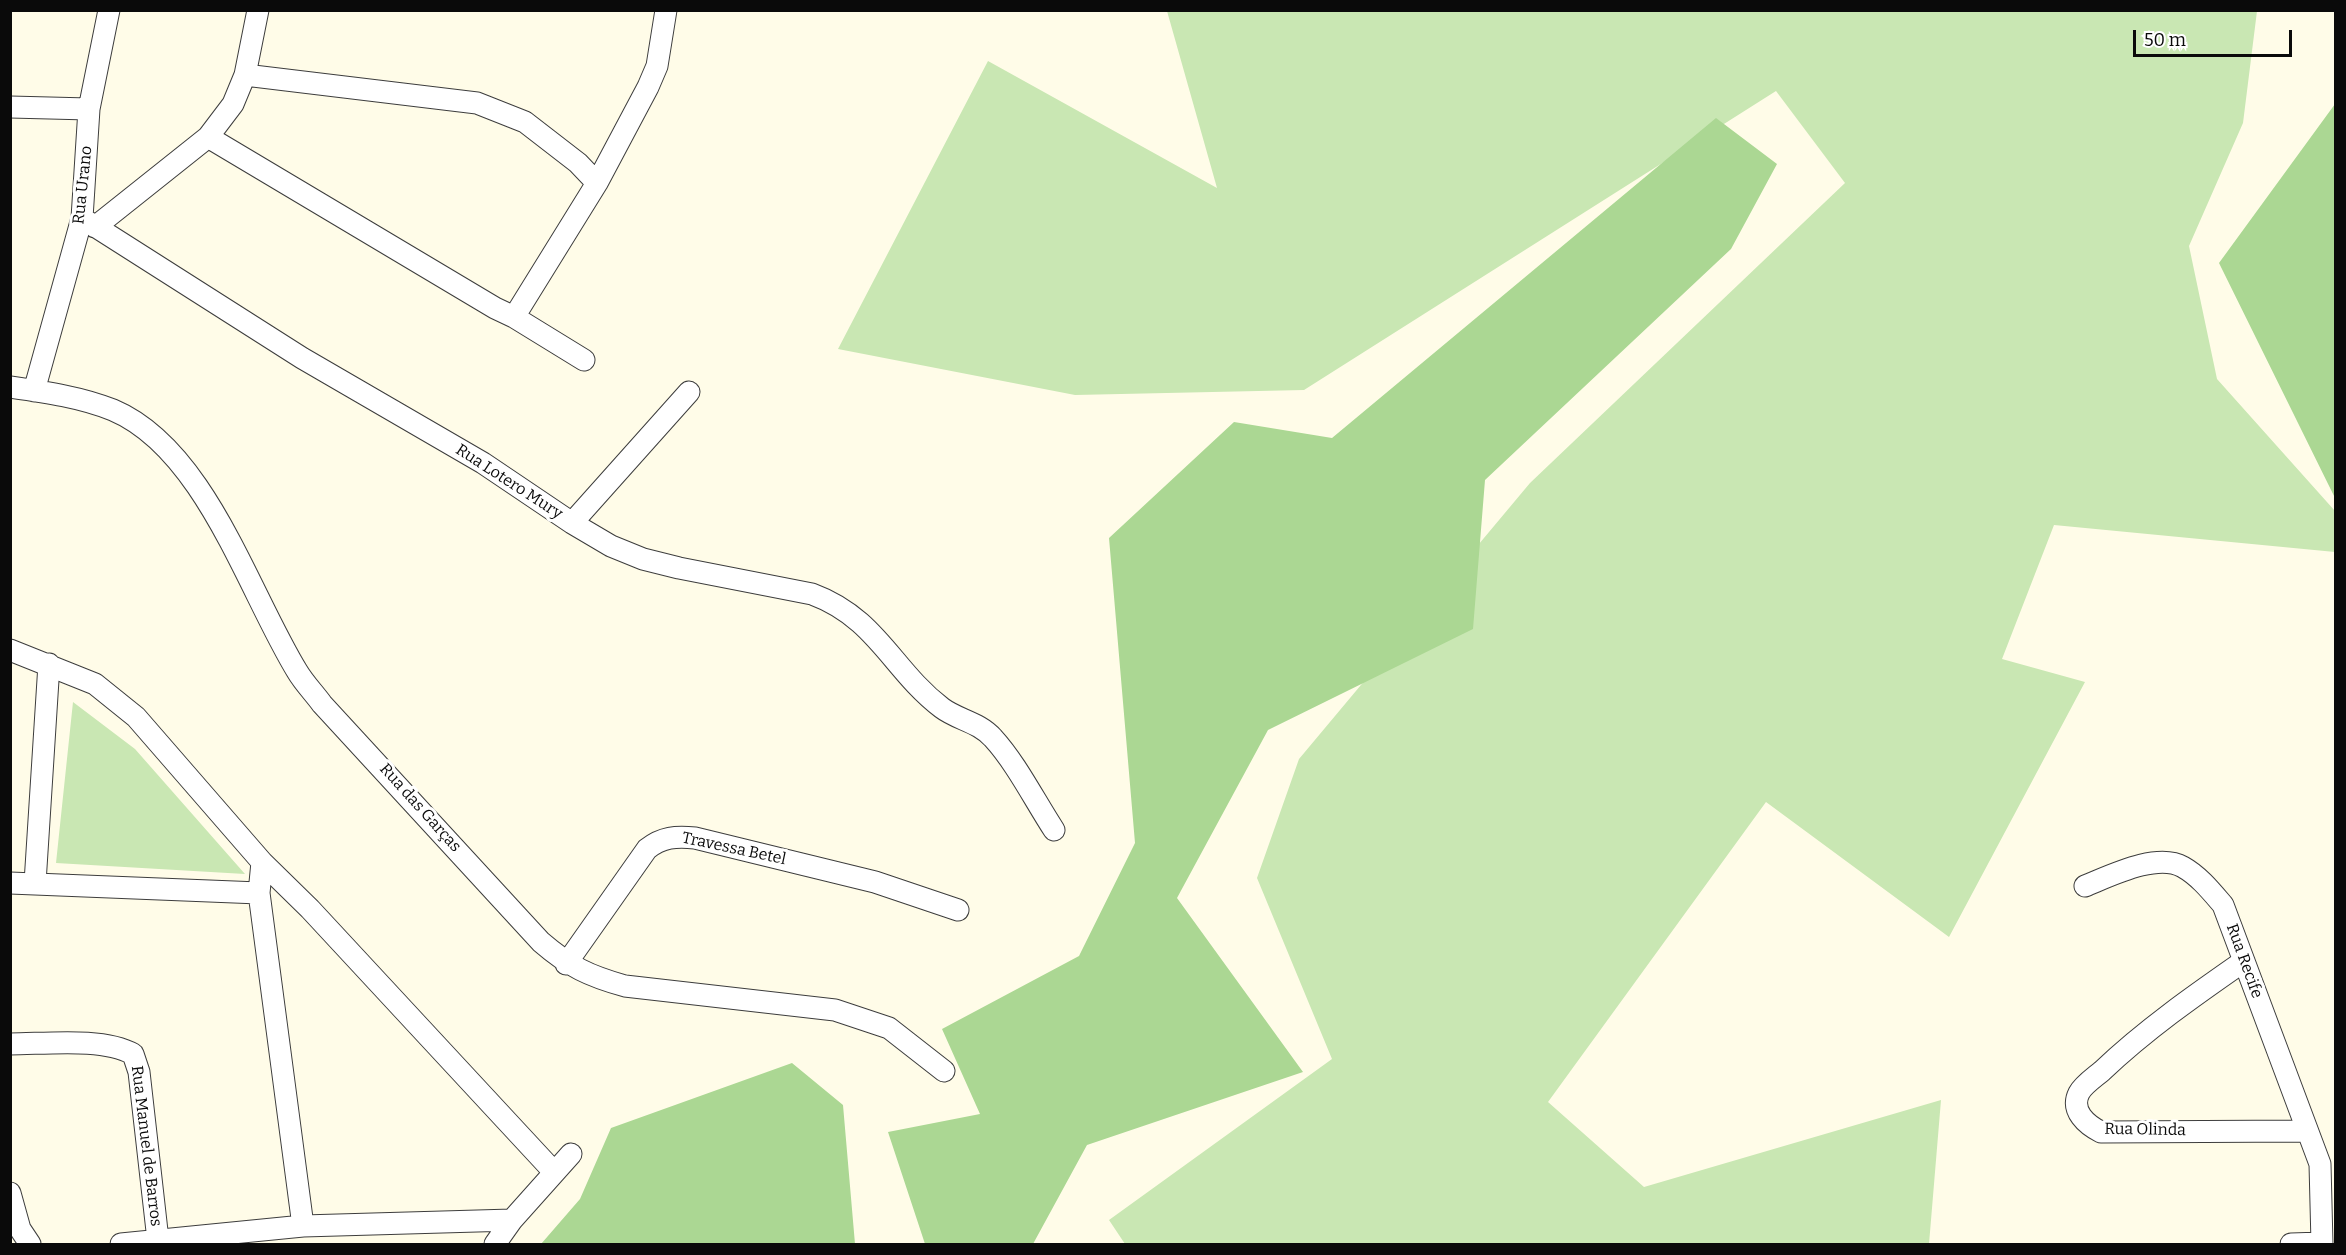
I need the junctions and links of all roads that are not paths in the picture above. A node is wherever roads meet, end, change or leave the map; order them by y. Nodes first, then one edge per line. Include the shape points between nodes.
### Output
1 (109, 10) edge
2 (258, 10) edge
3 (666, 10) edge
4 (245, 75) junction
5 (10, 107) edge
6 (89, 109) junction
7 (208, 137) junction
8 (597, 183) junction
9 (88, 222) junction
10 (514, 317) junction
11 (584, 360) dead end
12 (10, 387) edge
13 (34, 391) junction
14 (689, 392) dead end
15 (572, 524) junction
16 (10, 650) edge
17 (49, 664) junction
18 (1054, 830) dead end
19 (262, 862) junction
20 (35, 883) junction
21 (10, 884) edge
22 (2085, 886) dead end
23 (259, 893) junction
24 (958, 910) dead end
25 (2244, 961) junction
26 (566, 964) junction
27 (10, 1044) edge
28 (944, 1071) dead end
29 (2307, 1131) junction
30 (571, 1154) dead end
31 (2328, 1164) edge
32 (554, 1173) junction
33 (10, 1192) edge
34 (512, 1220) junction
35 (303, 1226) junction
36 (158, 1240) junction
37 (2322, 1244) edge
38 (30, 1245) edge
39 (121, 1245) edge
40 (495, 1245) edge
41 (2291, 1245) edge

1 - 6 street, Rua Urano
2 - 4 street
3 - 8 street via 657,66
4 - 7 street via 233,104
4 - 8 street via 485,105 525,122
5 - 6 street
6 - 9 street, Rua Urano
7 - 9 street
7 - 10 street
8 - 10 street
9 - 13 street, Rua Urano
9 - 15 street, Rua Lotero Mury via 302,358 483,463
10 - 11 street
12 - 13 street, Rua das Garças
13 - 26 street, Rua das Garças via 114,410 169,449 211,510 297,673 541,942
14 - 15 street
15 - 18 street, Rua Lotero Mury via 643,559 812,594 837,603 868,628 942,707 975,724 995,740
16 - 17 street
17 - 19 street via 95,684 136,717
17 - 20 street
19 - 23 street
19 - 32 street
20 - 21 street
20 - 23 street
22 - 25 street, Rua Recife via 2138,866 2158,862 2181,865 2223,905
23 - 35 street
24 - 26 street, Travessa Betel via 827,869 676,836 658,840 646,849
25 - 29 street, Rua Recife
25 - 29 street, Rua Olinda via 2079,1091 2078,1112 2087,1125 2101,1132
26 - 28 street, Rua das Garças via 625,986 835,1010 889,1028
27 - 36 street, Rua Manuel de Barros via 98,1045 122,1048 133,1054 137,1060
29 - 31 street, Rua Recife
30 - 32 street
31 - 37 street
32 - 34 street
33 - 38 street via 20,1229
34 - 35 street
34 - 40 street
35 - 36 street
36 - 39 street
37 - 41 street

